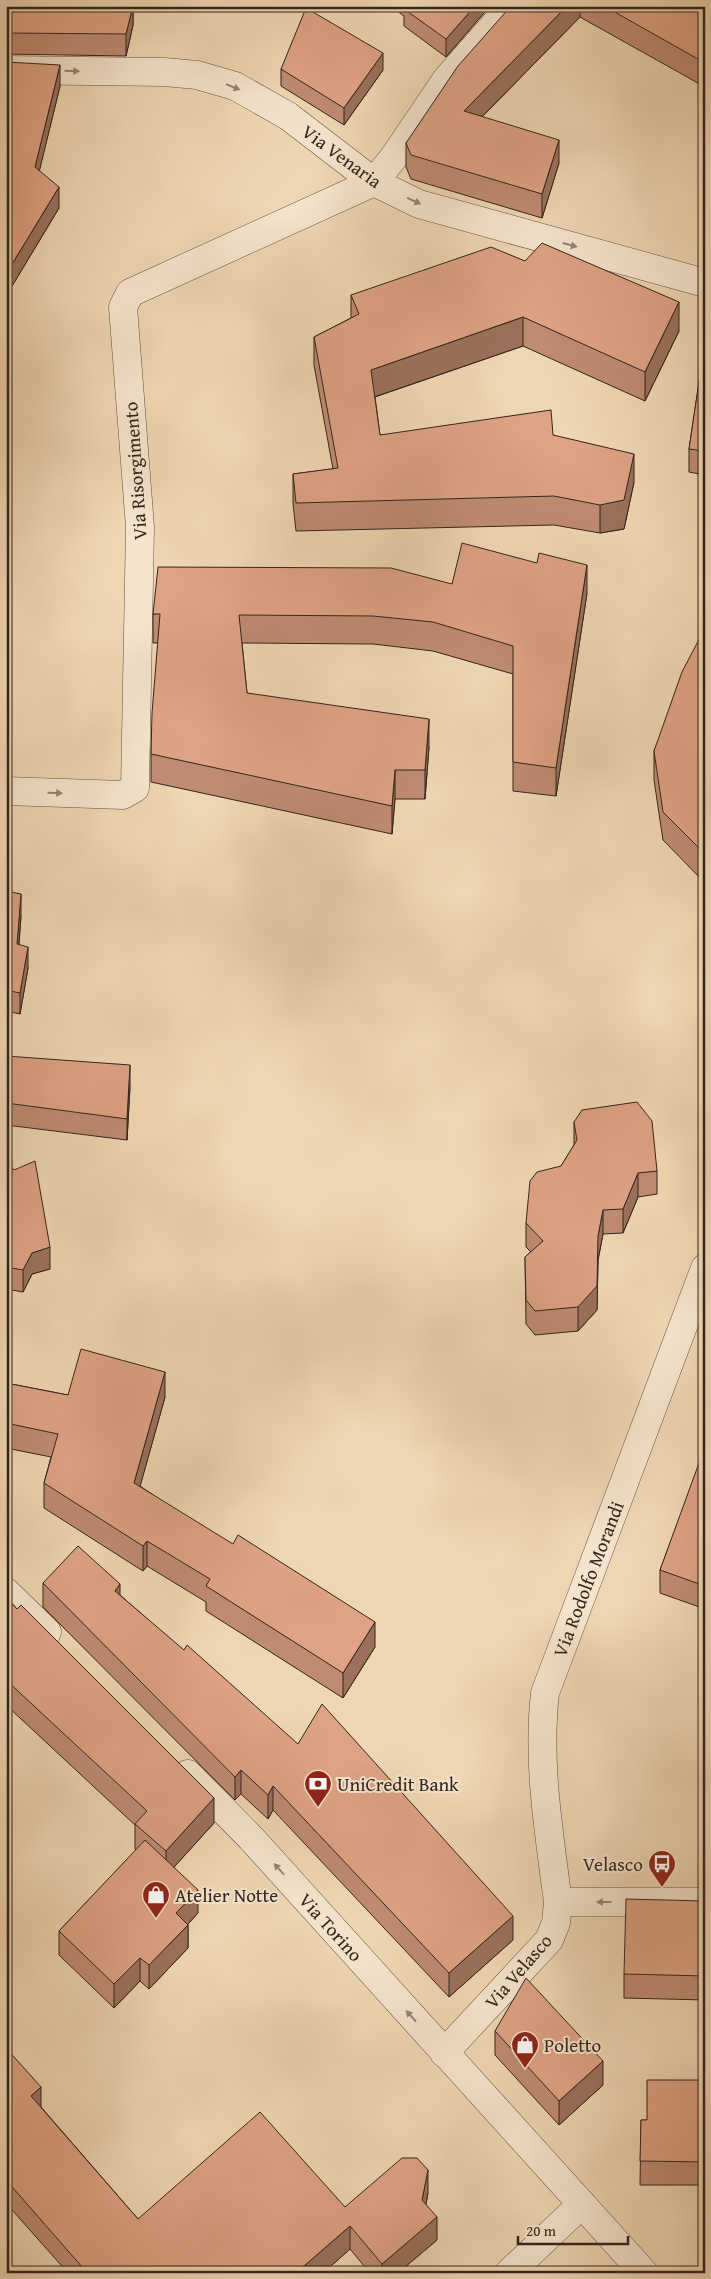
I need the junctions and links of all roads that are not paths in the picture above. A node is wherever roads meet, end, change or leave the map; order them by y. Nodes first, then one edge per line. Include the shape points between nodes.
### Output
1 (511, 6) edge
2 (6, 70) edge
3 (374, 182) junction
4 (705, 283) edge
5 (6, 791) edge
6 (705, 1268) edge
7 (6, 1592) edge
8 (62, 1648) edge
9 (167, 1753) edge
10 (558, 1902) junction
11 (705, 1902) edge
12 (444, 2053) junction
13 (582, 2204) junction
14 (509, 2273) edge
15 (644, 2273) edge

1 - 3 street via 446,80
2 -> 3 street, Via Venaria via 164,72 197,75 235,86 288,116
3 -> 4 street, Via Venaria via 419,204
5 -> 3 street, Via Risorgimento via 123,796 135,788 140,527 123,307 130,293
6 - 10 street, Via Rodolfo Morandi via 544,1693 542,1769
7 - 8 street
12 -> 9 street, Via Torino via 251,1838
11 -> 10 street
10 - 12 street, Via Velasco via 556,1923 549,1940
12 - 13 street, Via Torino
13 - 14 street
13 - 15 street, Via Torino

